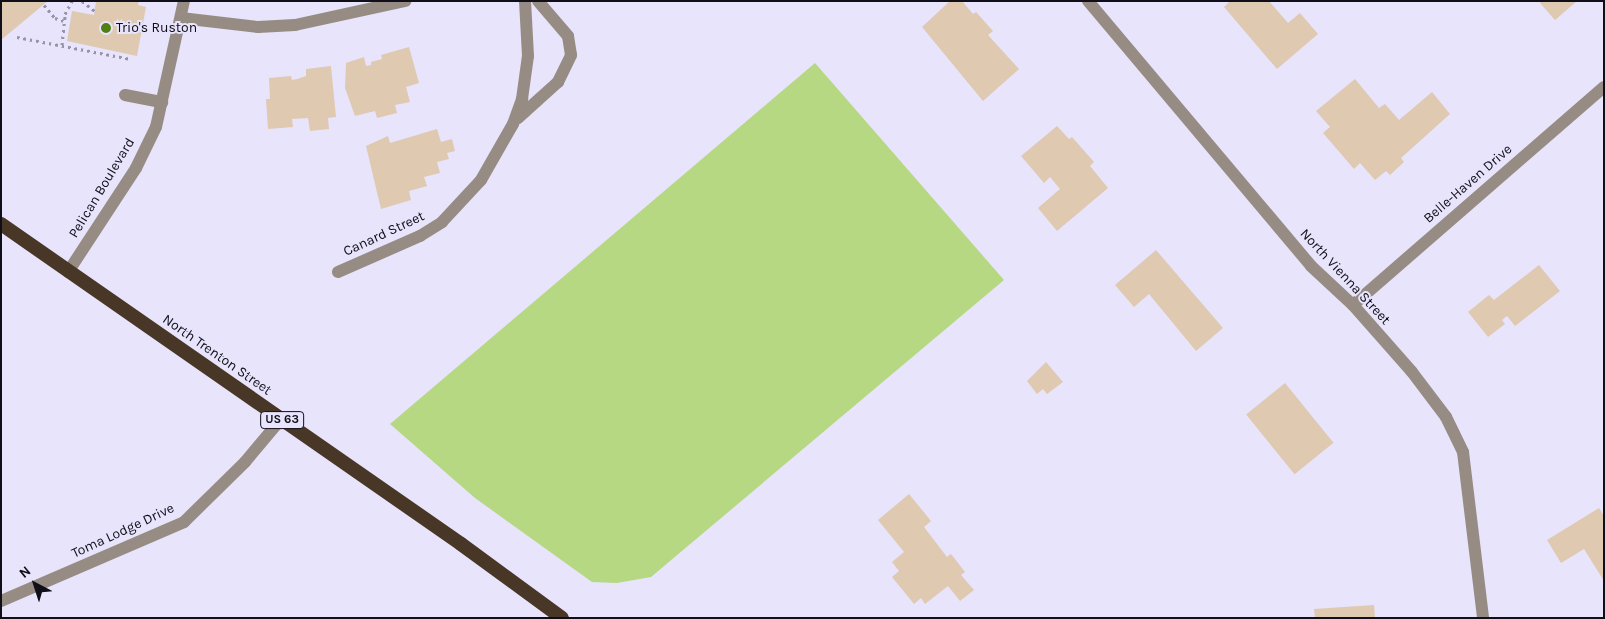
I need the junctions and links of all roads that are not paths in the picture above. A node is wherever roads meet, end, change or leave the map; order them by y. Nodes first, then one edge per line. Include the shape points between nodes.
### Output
1 (184, 1) edge
2 (405, 1) edge
3 (525, 1) edge
4 (538, 1) edge
5 (1088, 1) edge
6 (181, 18) junction
7 (1604, 87) edge
8 (125, 95) dead end
9 (162, 102) junction
10 (513, 124) junction
11 (1, 224) edge
12 (68, 272) junction
13 (338, 272) dead end
14 (1353, 305) junction
15 (281, 419) junction
16 (1, 601) edge
17 (562, 618) edge
18 (1483, 618) edge

1 - 6 street, Pelican Boulevard
2 - 6 street via 295,25 258,27
3 - 10 street, Canard Street via 528,35 526,78
4 - 10 street, Canard Street via 568,36 569,64 558,82
5 - 14 street, North Vienna Street via 1311,266
6 - 9 street, Pelican Boulevard
7 - 14 street, Belle-Haven Drive
8 - 9 street
9 - 12 street, Pelican Boulevard via 156,127 136,168
10 - 13 street, Canard Street via 481,180 442,222 420,236
11 - 12 highway, North Trenton Street / US 63
12 - 15 highway, North Trenton Street / US 63
14 - 18 street, North Vienna Street via 1429,394 1446,417 1463,452
15 - 16 street, Toma Lodge Drive via 245,462 184,522
15 - 17 highway, North Trenton Street / US 63

